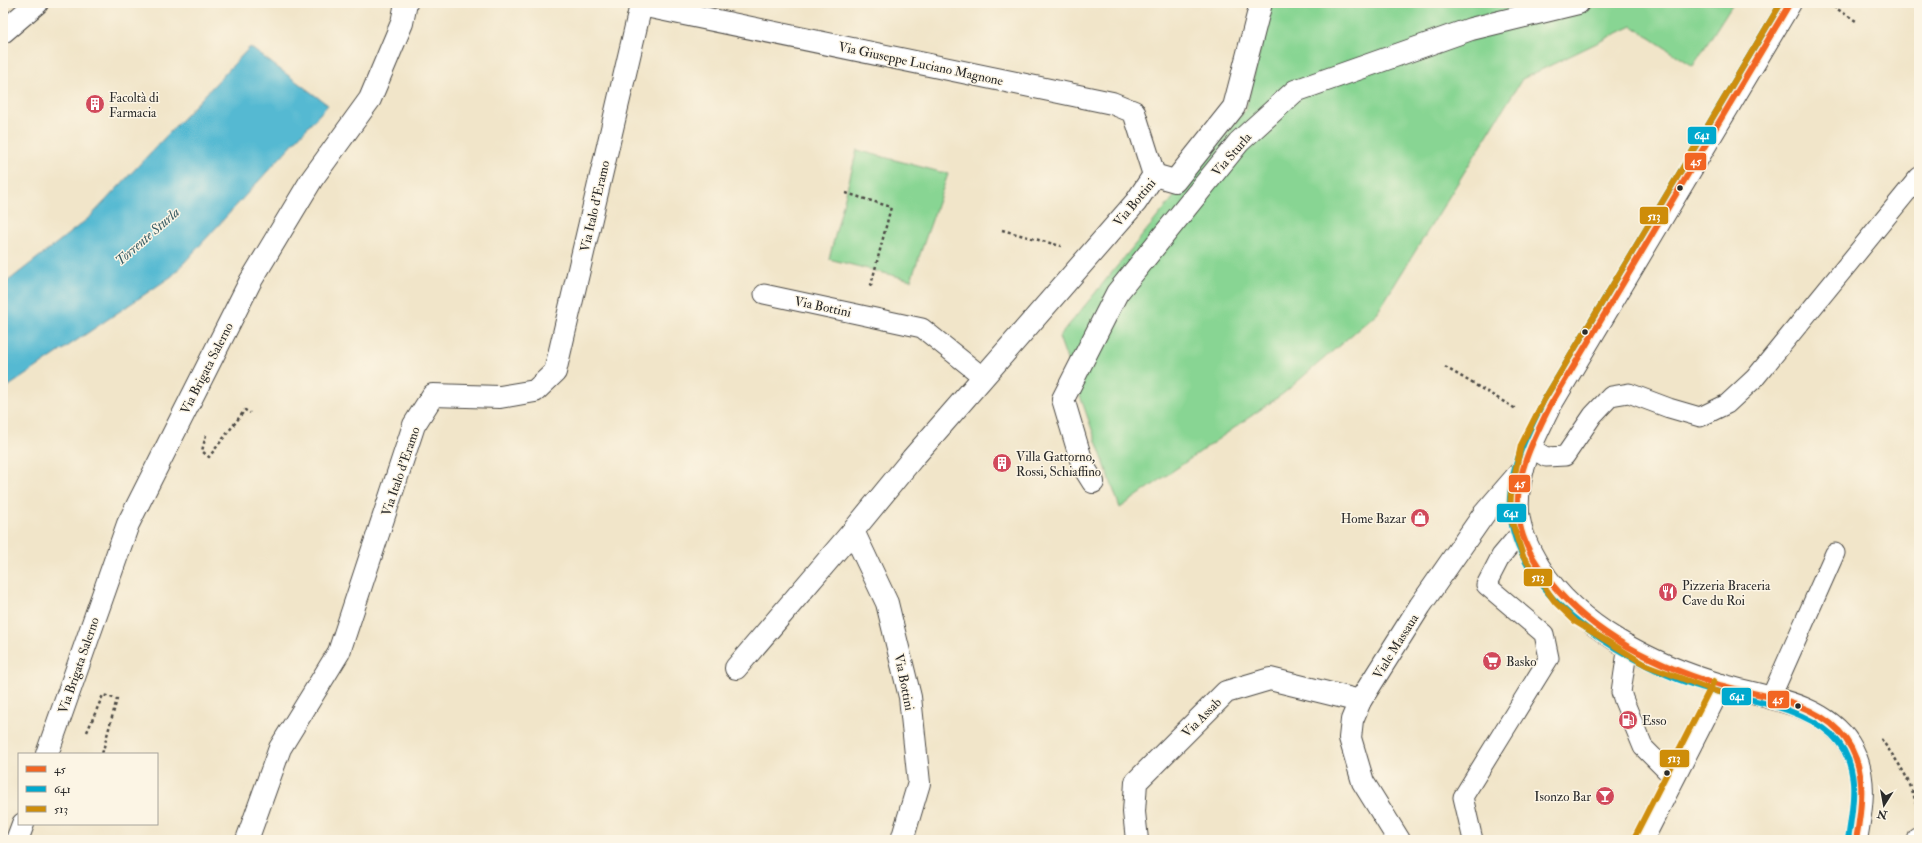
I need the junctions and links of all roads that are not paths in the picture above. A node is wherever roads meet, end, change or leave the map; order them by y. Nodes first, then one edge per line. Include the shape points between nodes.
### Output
1 (36, 3) edge
2 (406, 3) edge
3 (1261, 3) edge
4 (1578, 3) edge
5 (1790, 3) edge
6 (641, 4) edge
7 (3, 32) edge
8 (1154, 175) junction
9 (1919, 177) edge
10 (764, 294) dead end
11 (983, 377) junction
12 (1529, 447) junction
13 (1523, 469) junction
14 (1093, 482) dead end
15 (853, 531) junction
16 (1522, 531) junction
17 (1835, 553) dead end
18 (1628, 645) junction
19 (736, 668) dead end
20 (1721, 685) junction
21 (1771, 697) junction
22 (1360, 701) junction
23 (47, 753) edge
24 (1674, 778) junction
25 (22, 825) edge
26 (17, 840) edge
27 (247, 840) edge
28 (902, 840) edge
29 (1137, 840) edge
30 (1400, 840) edge
31 (1473, 840) edge
32 (1642, 840) edge
33 (1856, 840) edge

1 - 7 street
2 - 23 street, Via Brigata Salerno via 402,23 370,98 312,179 250,282 128,524
3 - 8 street, Via Bottini via 1234,107 1175,181
4 - 14 street, Via Sturla via 1471,29 1295,91 1239,142 1117,293 1063,399 1083,466
5 - 12 street via 1551,404
6 - 8 street, Via Giuseppe Luciano Magnone via 1112,103 1134,112
6 - 27 street, Via Italo d'Eramo via 555,372 535,391 500,396 433,396 414,425 339,652 280,748
8 - 11 street, Via Bottini via 1136,202
9 - 12 lane via 1755,378 1727,404 1700,417 1629,394 1611,396 1593,415 1565,456 1546,457
10 - 11 lane, Via Bottini via 922,328
11 - 15 street, Via Bottini via 912,458
12 - 13 street
13 - 16 street via 1518,514
13 - 22 street, Viale Massaua via 1484,514 1420,606
15 - 19 street, Via Bottini
15 - 28 street, Via Bottini via 887,603 910,696 919,782
16 - 18 street via 1530,552 1561,597 1581,616
16 - 31 lane via 1501,556 1486,585 1544,634 1549,658 1463,797
17 - 21 lane
18 - 20 street via 1673,668
18 - 24 lane via 1621,692 1624,702 1643,747
20 - 21 street
20 - 24 street
21 - 33 street via 1824,719 1848,743 1862,778
22 - 29 street, Via Assab via 1270,679 1226,692 1136,782 1134,812
22 - 30 street, Viale Massaua via 1352,720 1350,738 1363,782
24 - 32 street
25 - 26 street

